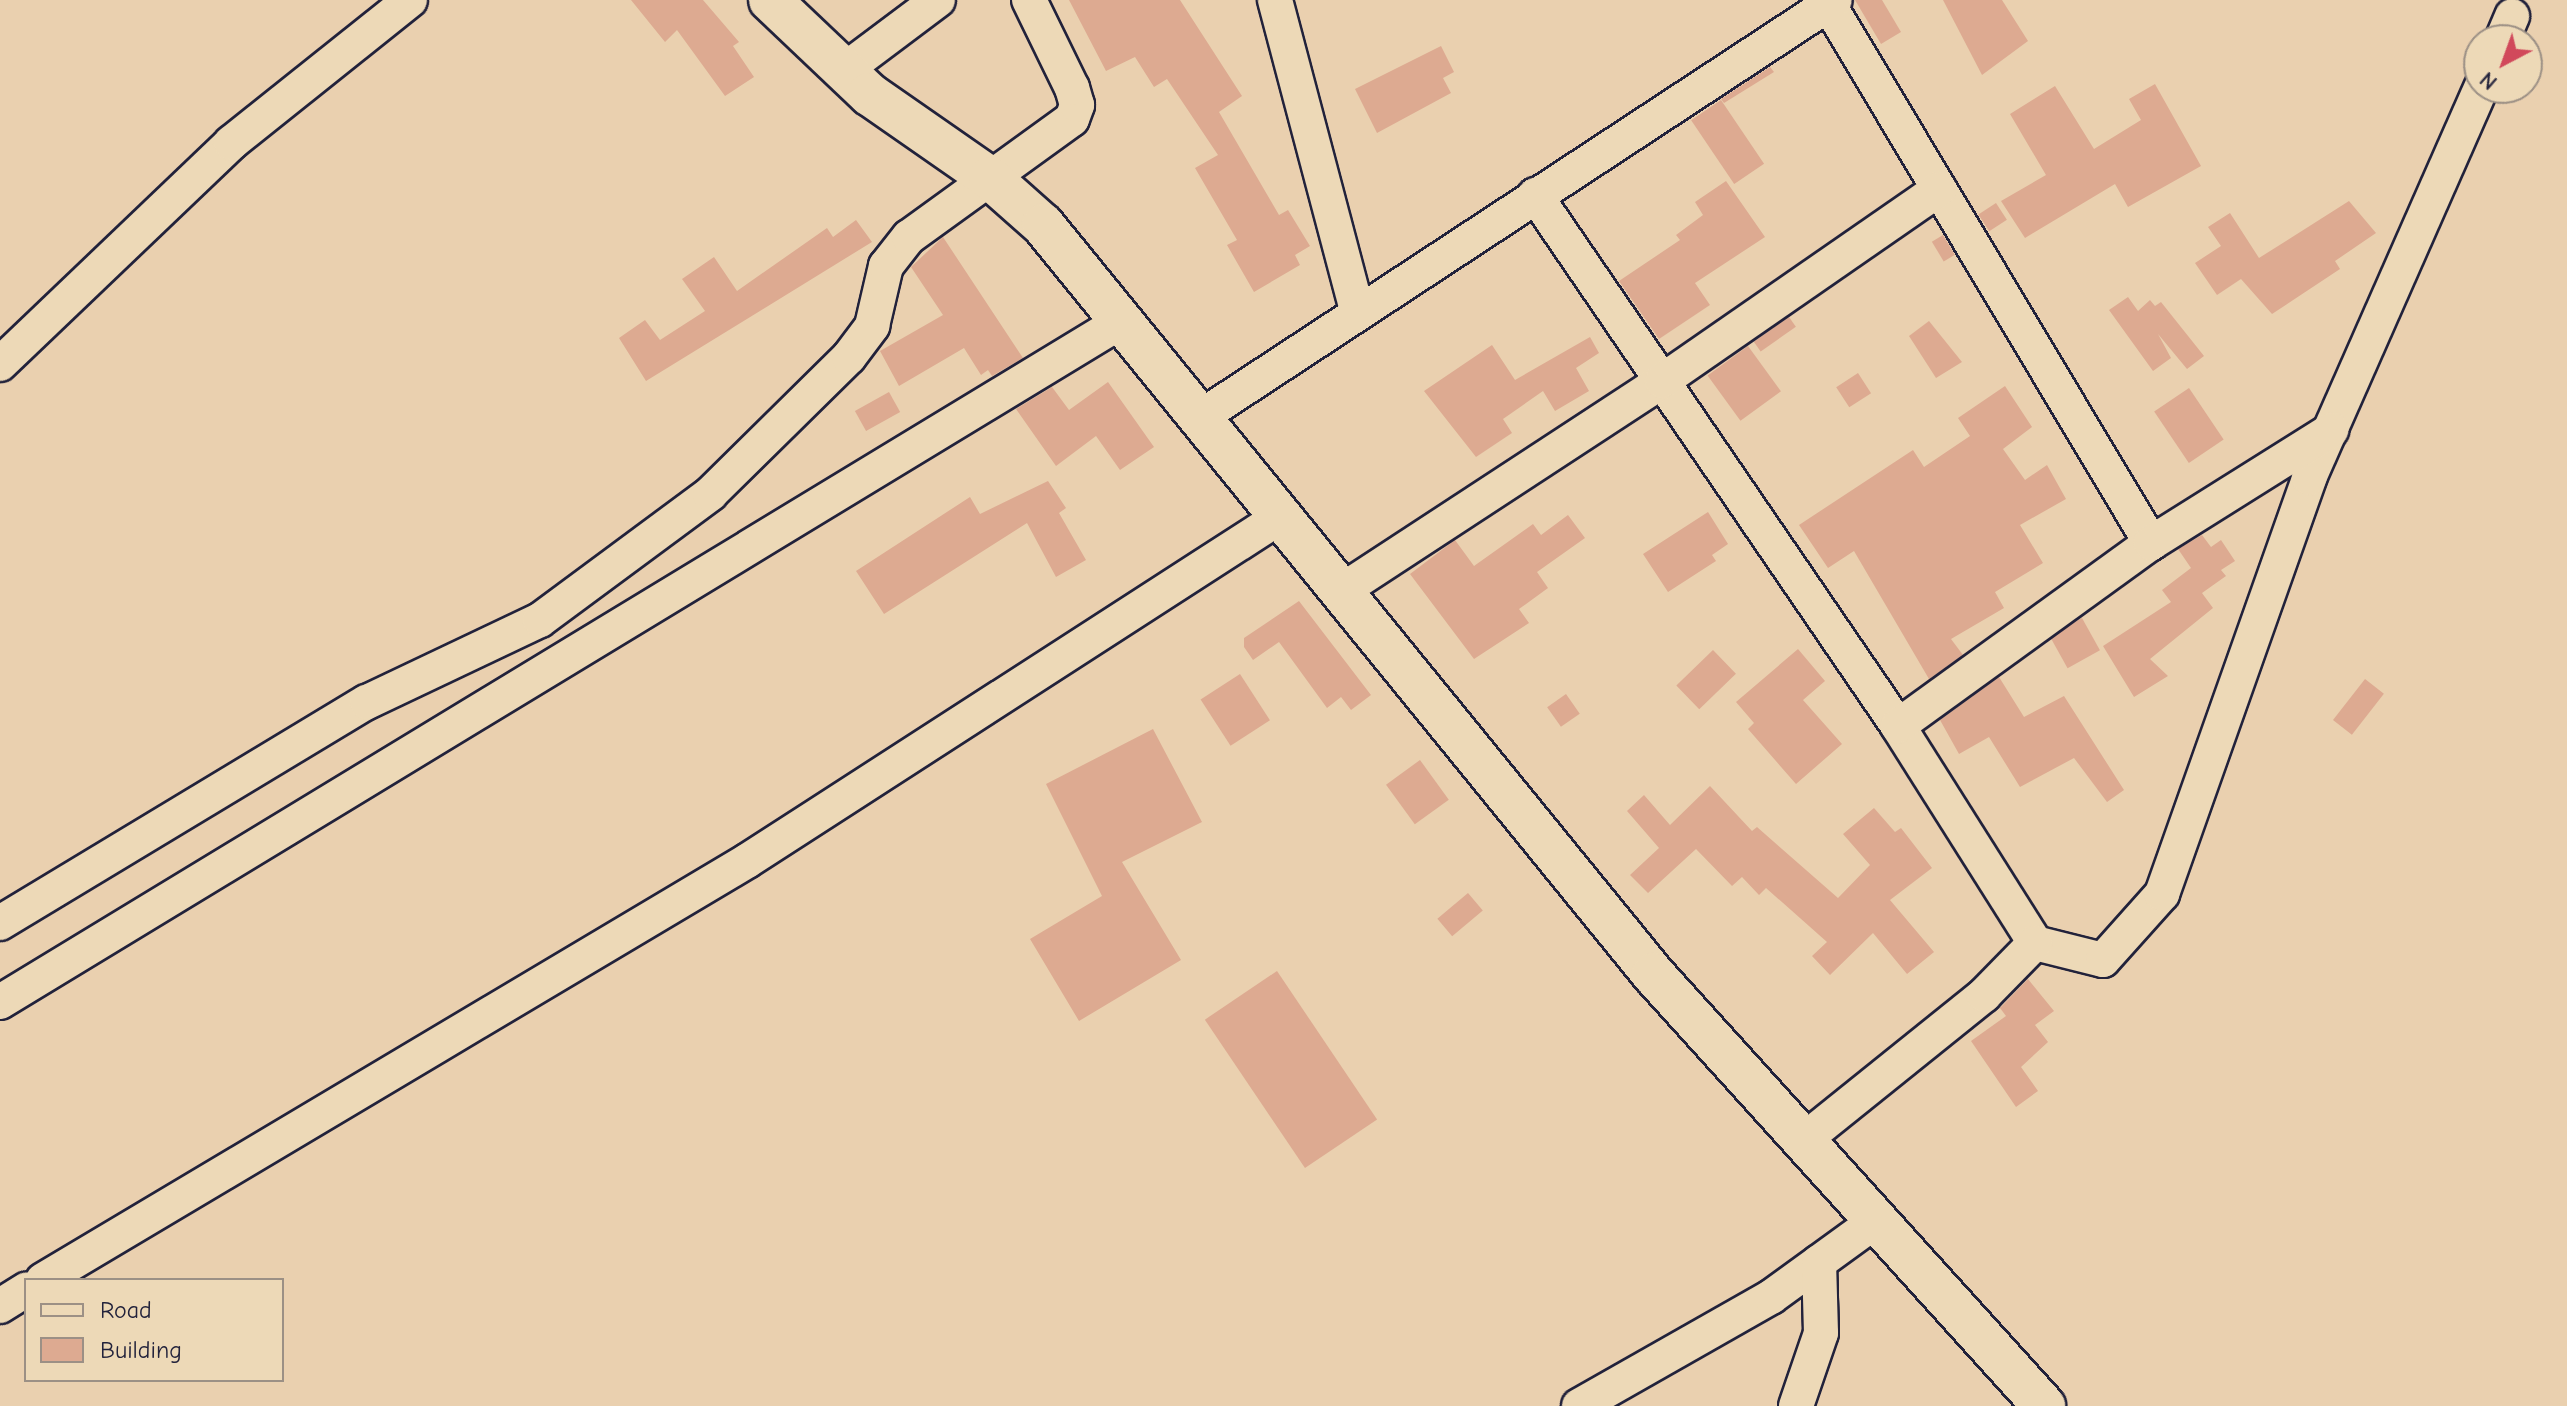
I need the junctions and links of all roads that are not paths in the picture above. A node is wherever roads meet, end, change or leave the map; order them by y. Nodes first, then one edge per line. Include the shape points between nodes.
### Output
1 (410, 0) edge
2 (770, 0) edge
3 (938, 0) edge
4 (1029, 0) edge
5 (1275, 0) edge
6 (1830, 1) edge
7 (842, 72) junction
8 (2474, 104) edge
9 (990, 178) junction
10 (1939, 189) junction
11 (1535, 195) junction
12 (1357, 311) junction
13 (1122, 321) junction
14 (0, 364) edge
15 (1662, 381) junction
16 (1202, 416) junction
17 (2331, 430) junction
18 (1280, 517) junction
19 (2151, 543) junction
20 (1343, 590) junction
21 (1898, 726) junction
22 (0, 923) edge
23 (2035, 943) junction
24 (0, 1002) edge
25 (1805, 1139) junction
26 (1873, 1223) junction
27 (1819, 1262) junction
28 (46, 1278) edge
29 (24, 1291) edge
30 (0, 1306) edge
31 (1579, 1406) edge
32 (1796, 1406) edge
33 (2044, 1406) edge

1 - 14 street via 231,143
2 - 7 street
3 - 7 street
4 - 9 street via 1077,105 1072,119
5 - 12 street
6 - 10 street
6 - 11 street
7 - 9 street
8 - 17 street
9 - 13 street via 1043,225
9 - 22 street via 909,237 886,266 872,326 849,357 710,494 604,578 540,620 367,702
10 - 15 street
10 - 19 street
11 - 12 street
11 - 15 street
12 - 16 street
13 - 16 street
13 - 24 street
15 - 20 street
15 - 21 street
16 - 18 street
17 - 19 street
17 - 23 street via 2162,894 2103,960
18 - 20 street
18 - 28 street via 747,861
19 - 21 street
20 - 25 street via 1653,974
21 - 23 street
23 - 25 street via 1984,995
25 - 26 street
26 - 27 street
26 - 33 street
27 - 31 street via 1771,1297
27 - 32 street via 1821,1333
29 - 30 street

